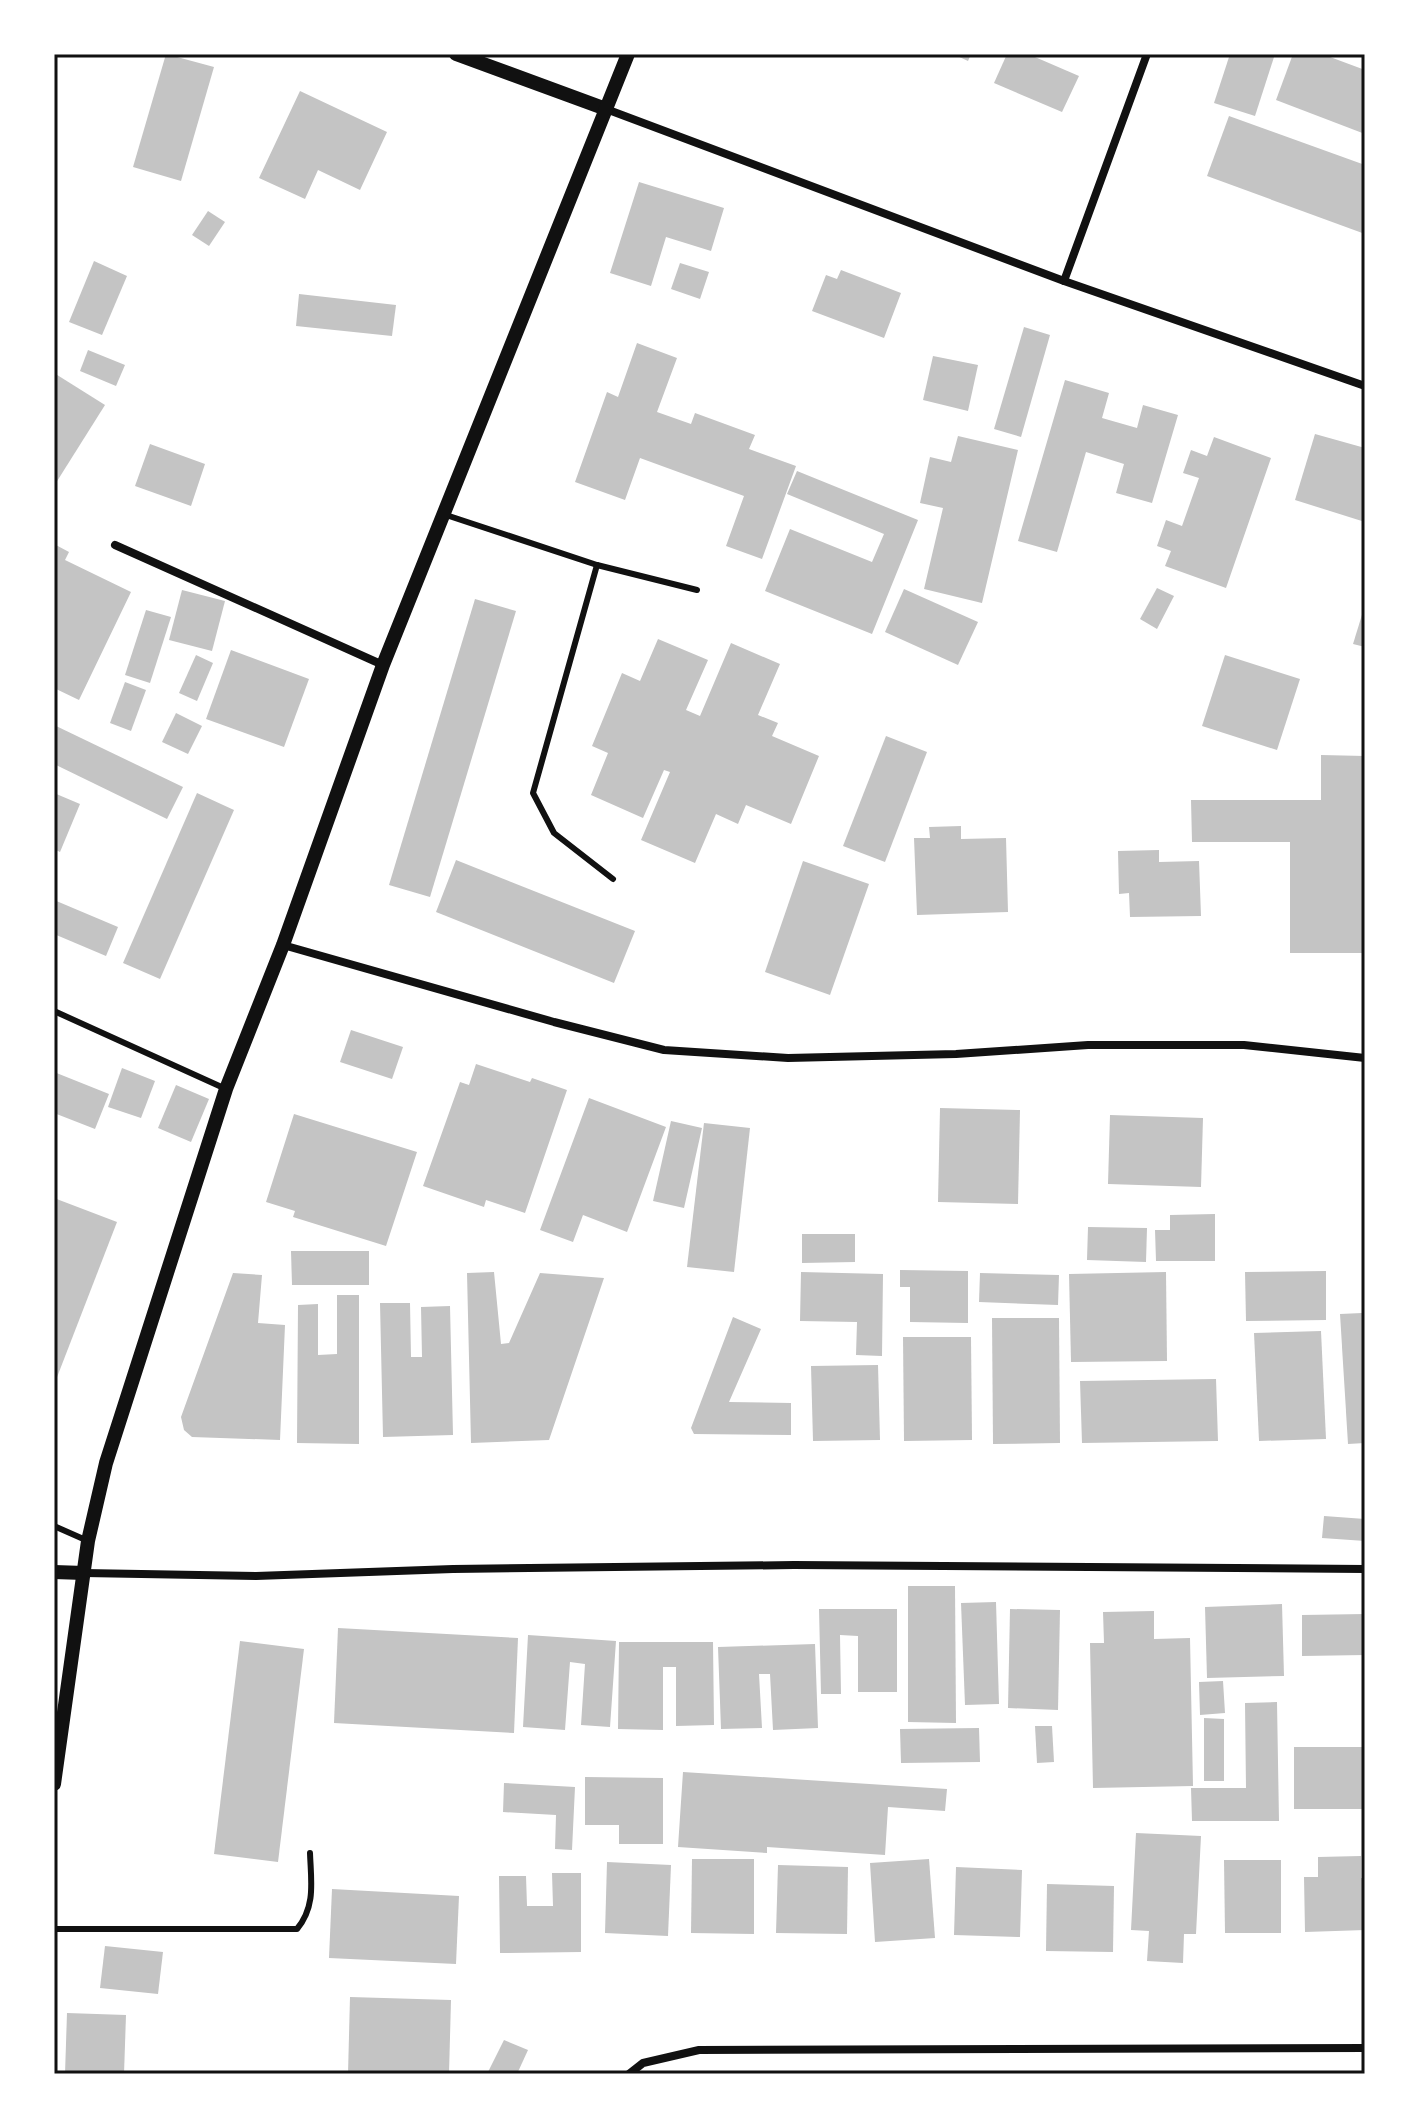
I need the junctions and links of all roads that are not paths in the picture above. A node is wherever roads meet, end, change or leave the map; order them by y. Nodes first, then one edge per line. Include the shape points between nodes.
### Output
1 (456, 54) edge
2 (628, 54) edge
3 (1147, 54) edge
4 (606, 109) junction
5 (1064, 281) junction
6 (1365, 386) edge
7 (443, 514) junction
8 (115, 545) dead end
9 (597, 565) junction
10 (697, 590) dead end
11 (383, 665) junction
12 (613, 879) dead end
13 (283, 945) junction
14 (54, 1011) edge
15 (1365, 1058) edge
16 (226, 1089) junction
17 (54, 1526) edge
18 (88, 1541) junction
19 (1365, 1569) edge
20 (54, 1572) edge
21 (84, 1573) junction
22 (54, 1784) edge
23 (310, 1853) dead end
24 (54, 1929) edge
25 (1365, 2048) edge
26 (629, 2074) edge

1 - 4 street
2 - 4 street
3 - 5 street
4 - 5 street
4 - 7 street
5 - 6 street
7 - 9 lane
7 - 11 street
8 - 11 street
9 - 10 lane
9 - 12 lane via 533,793 554,833
11 - 13 street
13 - 15 street via 664,1050 788,1058 1088,1045 1244,1045
13 - 16 street
14 - 16 lane
16 - 18 street via 106,1463
17 - 18 lane
18 - 21 street
19 - 21 street via 794,1565 256,1576
20 - 21 street
21 - 22 street
23 - 24 lane via 312,1898 308,1916 297,1929
25 - 26 street via 699,2050 643,2063

